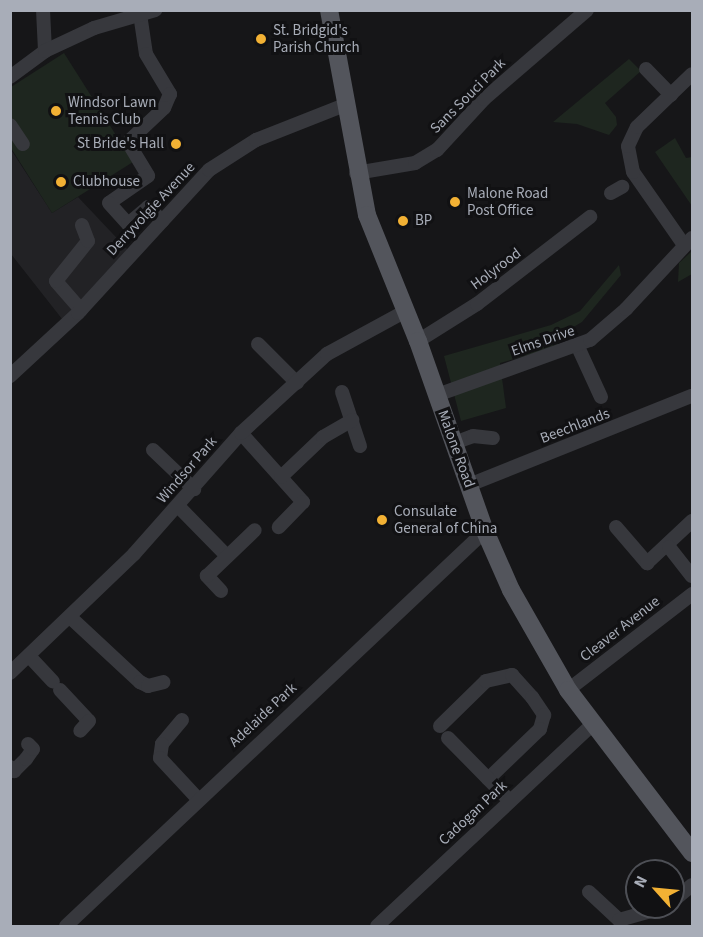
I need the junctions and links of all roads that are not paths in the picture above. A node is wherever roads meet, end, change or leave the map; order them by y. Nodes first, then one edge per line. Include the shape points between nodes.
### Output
1 (43, 10) edge
2 (155, 10) edge
3 (329, 10) edge
4 (587, 10) edge
5 (140, 14) junction
6 (45, 51) junction
7 (646, 69) dead end
8 (693, 74) edge
9 (10, 77) edge
10 (671, 95) junction
11 (345, 105) junction
12 (10, 125) edge
13 (22, 144) dead end
14 (356, 173) junction
15 (590, 217) dead end
16 (162, 221) junction
17 (82, 225) dead end
18 (688, 242) edge
19 (81, 310) junction
20 (405, 310) junction
21 (418, 341) junction
22 (258, 344) dead end
23 (578, 347) junction
24 (10, 376) edge
25 (297, 383) junction
26 (342, 392) dead end
27 (437, 395) junction
28 (693, 396) edge
29 (601, 397) dead end
30 (353, 420) junction
31 (241, 433) junction
32 (493, 438) dead end
33 (454, 443) junction
34 (360, 446) dead end
35 (153, 450) dead end
36 (281, 477) junction
37 (469, 485) junction
38 (194, 489) junction
39 (179, 507) junction
40 (693, 521) edge
41 (279, 527) dead end
42 (616, 527) dead end
43 (255, 530) dead end
44 (485, 531) junction
45 (669, 547) junction
46 (227, 556) junction
47 (693, 576) edge
48 (221, 591) dead end
49 (693, 594) edge
50 (70, 616) junction
51 (29, 656) junction
52 (10, 673) edge
53 (164, 682) dead end
54 (568, 690) junction
55 (182, 720) dead end
56 (591, 725) junction
57 (440, 726) dead end
58 (80, 730) dead end
59 (448, 738) dead end
60 (28, 744) dead end
61 (10, 767) edge
62 (488, 779) junction
63 (198, 799) junction
64 (510, 801) junction
65 (690, 843) edge
66 (589, 892) dead end
67 (626, 919) edge
68 (66, 927) edge
69 (377, 927) edge

1 - 6 street
2 - 5 street
3 - 11 main road, Malone Road
4 - 14 street, Sans Souci Park via 484,99 437,150 415,163
5 - 6 street via 94,28
5 - 16 street via 146,54 170,94 165,108 130,140 148,176 109,203 128,224 148,207
6 - 9 street
7 - 10 street
8 - 10 street
10 - 18 street via 631,137 626,185
11 - 14 main road, Malone Road
11 - 16 street, Derryvolgie Avenue via 256,140 209,170
12 - 13 street
14 - 20 main road, Malone Road via 376,241
15 - 21 street, Holyrood via 477,304
16 - 19 street, Derryvolgie Avenue
17 - 19 street via 88,241 56,281
18 - 23 street, Elms Drive via 613,322
19 - 24 street, Derryvolgie Avenue
20 - 21 main road, Malone Road
20 - 25 street, Windsor Park via 327,354
21 - 27 main road, Malone Road
22 - 25 street
23 - 27 street, Elms Drive
23 - 29 street
25 - 31 street, Windsor Park
26 - 30 street
27 - 33 main road, Malone Road
28 - 37 street, Beechlands
30 - 34 street
30 - 36 street via 323,437
31 - 36 street
31 - 38 street, Windsor Park
32 - 33 street via 472,436
33 - 37 main road, Malone Road
35 - 38 street
36 - 41 street via 303,502
37 - 44 main road, Malone Road
38 - 39 street, Windsor Park
39 - 46 street
39 - 50 street, Windsor Park
40 - 45 street via 678,532
42 - 45 street via 647,563
43 - 46 street
44 - 54 main road, Malone Road via 511,590
44 - 63 street, Adelaide Park
45 - 47 street
46 - 48 street via 207,576
49 - 54 street, Cleaver Avenue
50 - 51 street, Windsor Park
50 - 53 street via 140,682 148,686
51 - 52 street, Windsor Park
51 - 58 street via 89,722
54 - 56 main road, Malone Road
55 - 63 street via 162,744 160,758
56 - 64 street, Cadogan Park
56 - 65 main road, Malone Road
57 - 62 street via 486,681 512,675 532,697 544,715 540,729
59 - 62 street
60 - 61 street via 33,749 26,759 14,771
62 - 64 street
63 - 68 street, Adelaide Park
64 - 69 street, Cadogan Park
66 - 67 street via 619,921

